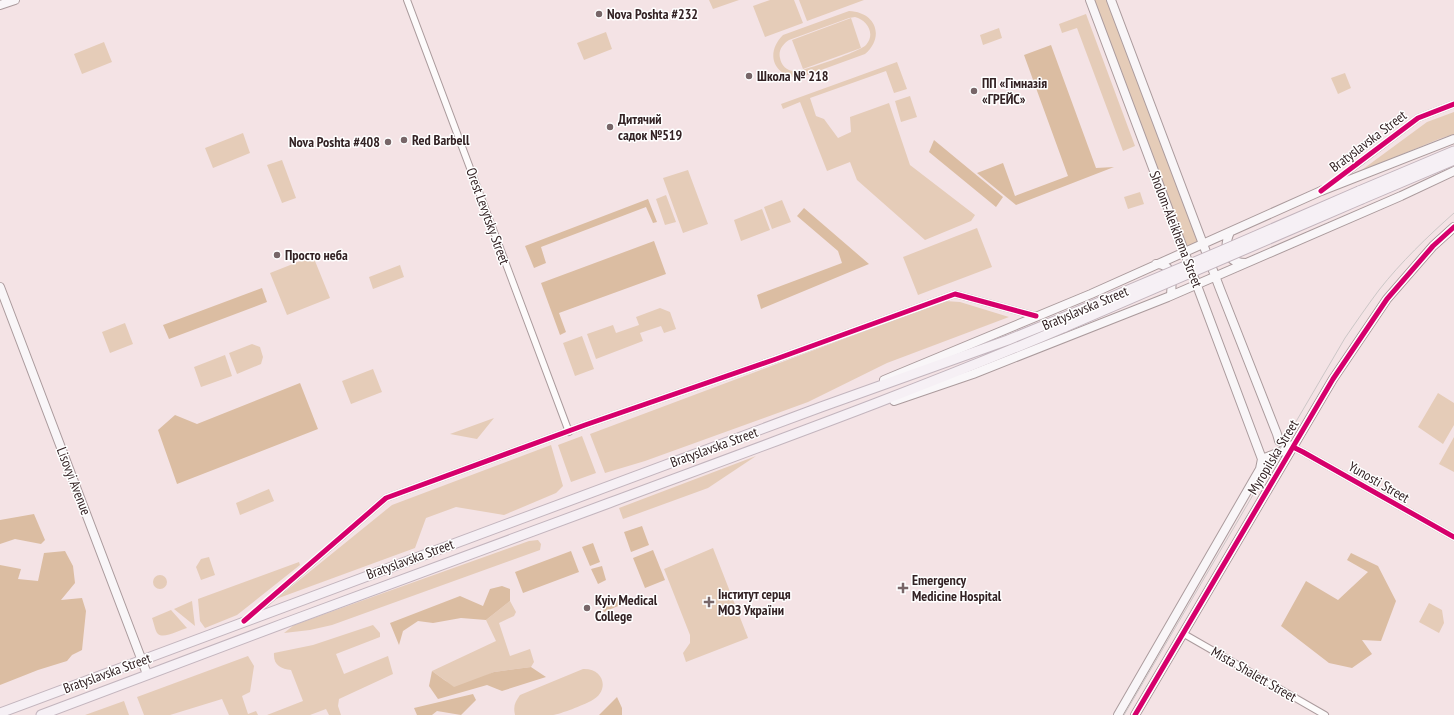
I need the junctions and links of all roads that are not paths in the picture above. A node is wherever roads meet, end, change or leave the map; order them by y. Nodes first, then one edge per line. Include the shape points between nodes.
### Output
1 (15, 0) edge
2 (407, 0) edge
3 (1090, 0) edge
4 (1111, 0) edge
5 (0, 5) edge
6 (1454, 104) edge
7 (1454, 139) edge
8 (1454, 151) edge
9 (1454, 160) edge
10 (1454, 171) edge
11 (1322, 191) junction
12 (1361, 195) junction
13 (1452, 231) edge
14 (1230, 232) junction
15 (1204, 243) junction
16 (1185, 251) junction
17 (1247, 263) junction
18 (1155, 264) junction
19 (1215, 277) junction
20 (1197, 284) junction
21 (0, 287) edge
22 (1171, 295) junction
23 (1036, 316) junction
24 (1064, 322) junction
25 (821, 407) junction
26 (824, 423) junction
27 (569, 432) junction
28 (1293, 447) junction
29 (1262, 459) junction
30 (1454, 537) edge
31 (244, 621) junction
32 (1184, 634) junction
33 (142, 660) junction
34 (148, 674) junction
35 (0, 713) edge
36 (41, 715) edge
37 (1118, 715) edge
38 (1135, 715) edge
39 (1325, 715) edge

1 - 5 street
2 - 27 street, Orest Levytsky Street
3 - 16 street, Sholom-Aleikhema Street
4 - 15 street, Sholom-Aleikhema Street
6 - 11 street, Bratyslavska Street via 1418,118
7 - 11 street, Bratyslavska Street
8 - 12 main road, Bratyslavska Street
9 - 12 main road, Bratyslavska Street
10 - 17 street, Bratyslavska Street
11 - 14 street, Bratyslavska Street
12 - 24 main road, Bratyslavska Street, bridge
13 - 28 street, Myropilska Street via 1433,246 1387,298 1332,379
14 - 15 street, Bratyslavska Street
14 - 17 street via 1226,247 1231,258 1238,263
15 - 16 street, Bratyslavska Street
15 - 19 street, Sholom-Aleikhema Street
16 - 18 street, Bratyslavska Street
16 - 20 street, Sholom-Aleikhema Street
17 - 19 street, Bratyslavska Street
18 - 22 street via 1168,268 1172,283
18 - 23 street, Bratyslavska Street
19 - 20 street, Bratyslavska Street
19 - 28 street, Sholom-Aleikhema Street via 1279,441
20 - 22 street, Bratyslavska Street
20 - 29 street, Sholom-Aleikhema Street
21 - 33 street, Lisovyi Avenue
22 - 26 street, Bratyslavska Street via 973,374
23 - 25 street, Bratyslavska Street
23 - 27 street via 955,294
24 - 25 main road, Bratyslavska Street
24 - 26 main road, Bratyslavska Street via 1010,350
25 - 31 main road, Bratyslavska Street
26 - 34 main road, Bratyslavska Street
27 - 31 street via 386,498
28 - 29 street
28 - 30 street, Yunosti Street
28 - 32 street, Myropilska Street
29 - 37 street, Myropilska Street via 1260,469
31 - 33 main road, Bratyslavska Street
32 - 38 street, Myropilska Street
32 - 39 street, Mista Shalett Street
33 - 34 street, Lisovyi Avenue
33 - 35 main road, Bratyslavska Street
34 - 36 main road, Bratyslavska Street

